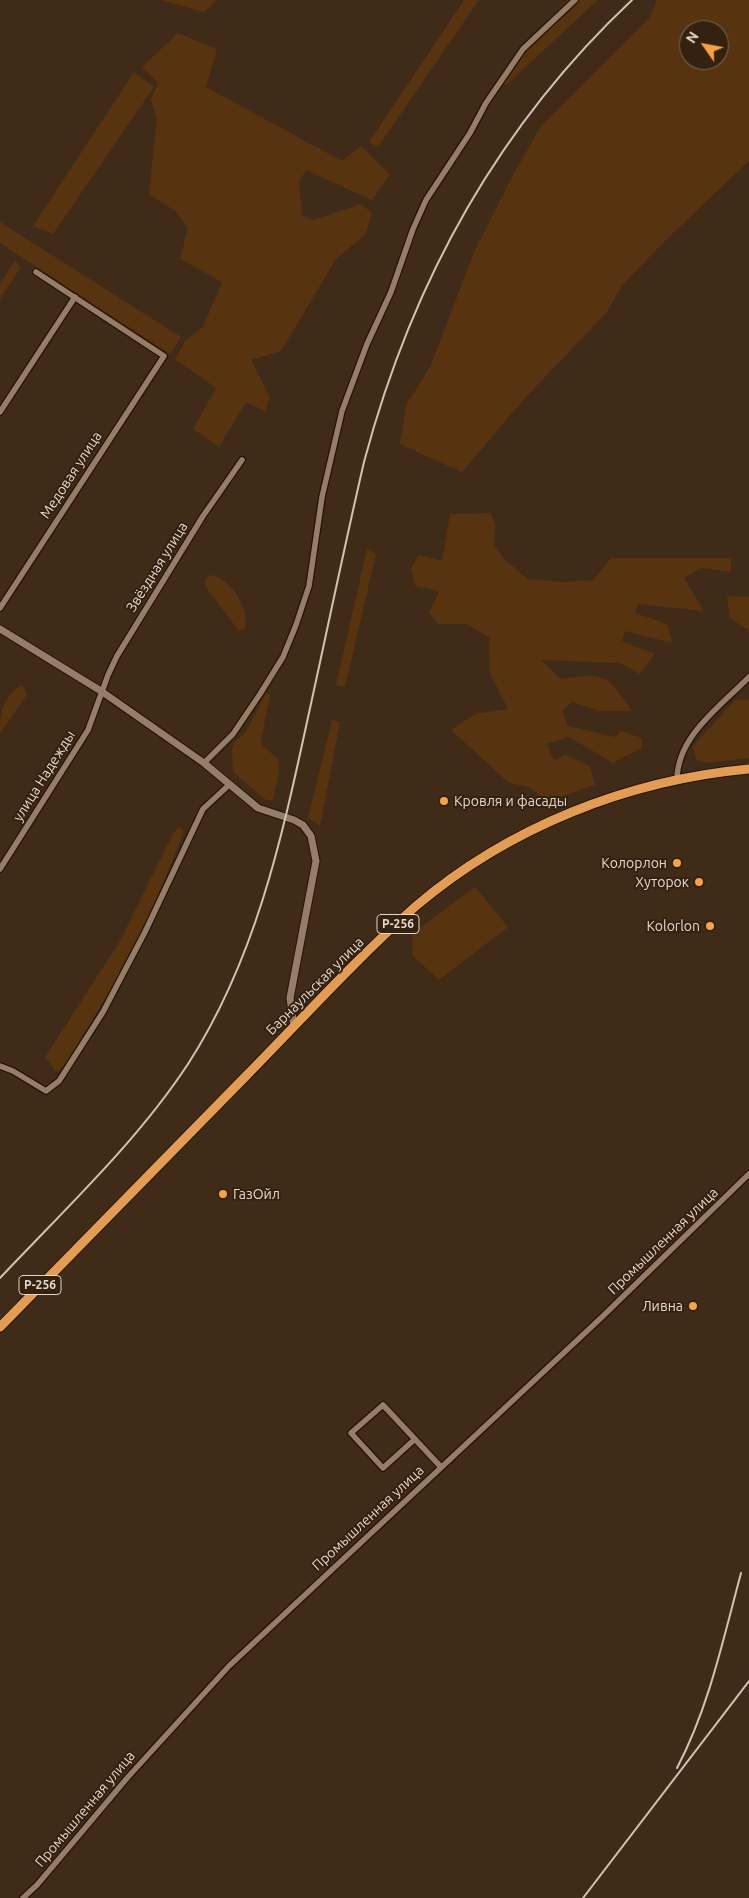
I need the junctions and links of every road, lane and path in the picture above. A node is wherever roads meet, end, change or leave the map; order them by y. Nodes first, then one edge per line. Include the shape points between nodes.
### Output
1 (574, 0) edge
2 (36, 272) dead end
3 (75, 297) junction
4 (0, 412) edge
5 (242, 460) dead end
6 (0, 608) edge
7 (0, 629) edge
8 (749, 677) edge
9 (102, 691) junction
10 (204, 763) junction
11 (749, 769) edge
12 (677, 780) junction
13 (230, 784) junction
14 (0, 869) edge
15 (294, 1027) junction
16 (1, 1069) edge
17 (749, 1174) edge
18 (0, 1327) edge
19 (415, 1439) junction
20 (441, 1467) junction
21 (23, 1898) edge

1 - 10 street via 513,63 426,200 342,411 322,498 309,586 296,625 283,657 260,694 233,734
2 - 3 street
3 - 4 street
3 - 6 street, Медовая улица via 164,356
5 - 9 street, Звёздная улица via 155,593 117,656
7 - 9 street
8 - 12 street via 696,730 683,749 677,766
9 - 10 street
9 - 14 street, улица Надежды via 88,730
10 - 13 street
11 - 12 highway, Барнаульская улица / Р-256
12 - 15 highway, Барнаульская улица / Р-256 via 573,812 517,838 472,864 417,906
13 - 15 street via 258,808 303,825 313,842 316,861 290,998
13 - 16 street via 203,809 103,1012 59,1081 46,1091 13,1071
15 - 18 highway, Барнаульская улица / Р-256
17 - 20 street, Промышленная улица
19 - 19 street via 383,1405 351,1433 383,1468
19 - 20 street
20 - 21 street, Промышленная улица via 229,1666

